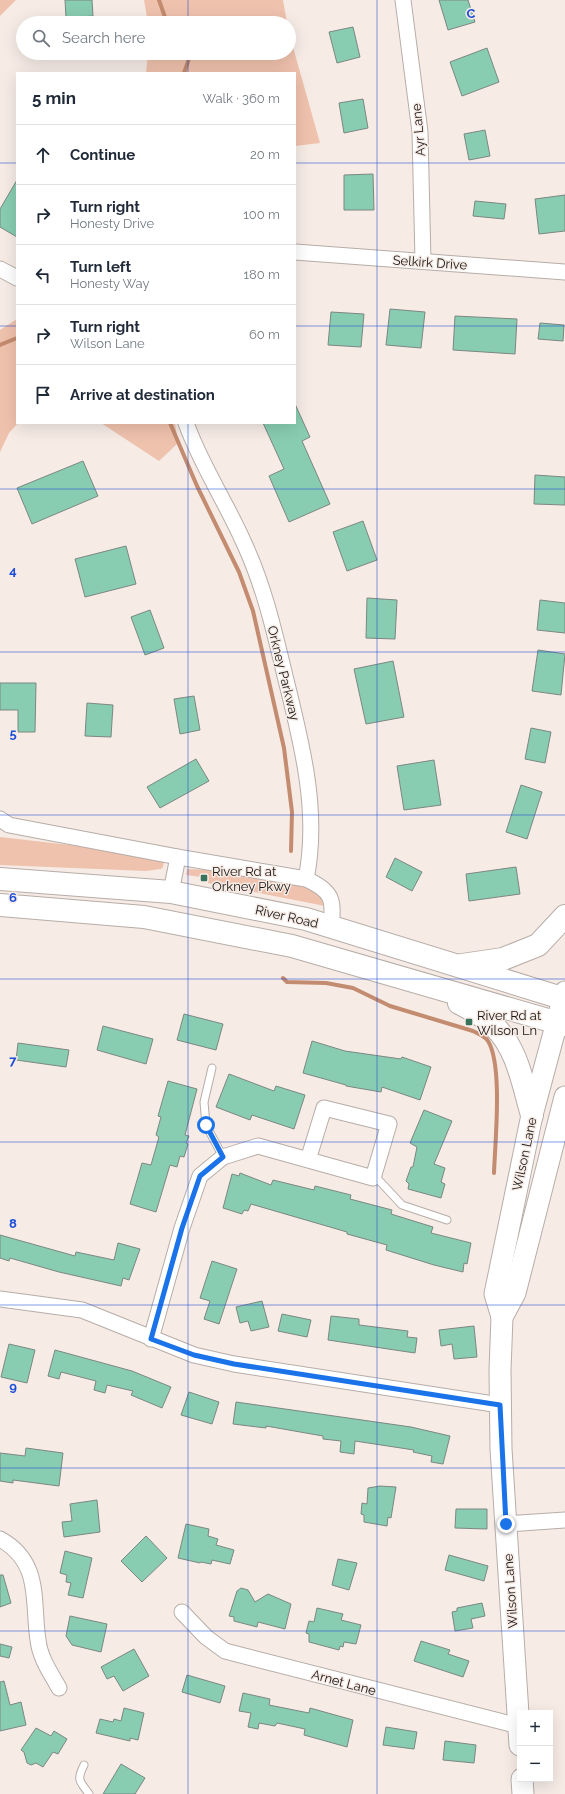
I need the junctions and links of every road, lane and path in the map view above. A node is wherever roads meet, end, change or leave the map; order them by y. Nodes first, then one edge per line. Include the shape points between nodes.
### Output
1 (403, 0) edge
2 (296, 252) edge
3 (424, 261) junction
4 (0, 269) edge
5 (565, 272) edge
6 (16, 277) edge
7 (186, 424) edge
8 (0, 819) edge
9 (178, 857) junction
10 (0, 879) edge
11 (306, 879) junction
12 (171, 892) junction
13 (0, 906) edge
14 (565, 916) edge
15 (331, 927) junction
16 (455, 966) junction
17 (432, 988) junction
18 (564, 996) edge
19 (560, 1024) edge
20 (212, 1068) dead end
21 (565, 1098) edge
22 (532, 1115) junction
23 (561, 1127) edge
24 (223, 1157) junction
25 (308, 1160) junction
26 (374, 1175) junction
27 (447, 1220) dead end
28 (0, 1299) edge
29 (502, 1317) junction
30 (151, 1339) junction
31 (500, 1405) junction
32 (565, 1520) edge
33 (506, 1524) junction
34 (0, 1539) edge
35 (182, 1612) dead end
36 (59, 1688) dead end
37 (517, 1710) edge
38 (517, 1734) edge
39 (84, 1765) dead end
40 (522, 1782) edge
41 (90, 1794) edge
42 (523, 1794) edge

1 - 3 street, Ayr Lane via 420,132
2 - 3 street, Selkirk Drive
3 - 5 street, Selkirk Drive
4 - 6 street
7 - 11 street, Orkney Parkway via 193,444 244,543 267,603 308,782 310,859
8 - 9 street via 9,825
9 - 11 street
9 - 12 street
10 - 12 main road, River Road
11 - 15 street via 324,890 331,898 334,907
12 - 15 main road, River Road via 306,919
13 - 17 main road via 144,916 292,946
14 - 16 main road via 538,945 503,959
15 - 16 main road, River Road
16 - 18 main road, River Road
17 - 19 main road
17 - 22 main road via 474,1011 502,1035 515,1057
18 - 19 main road, Wilson Lane
19 - 22 main road, Wilson Lane
20 - 24 lane via 204,1102 206,1125
21 - 23 main road, Wilson Lane
22 - 29 main road, Wilson Lane via 495,1294
23 - 29 main road, Wilson Lane via 542,1183 515,1293
24 - 25 street via 258,1146
24 - 30 street via 200,1176 182,1228
25 - 26 street via 373,1178
25 - 26 street via 324,1108 390,1124
26 - 27 lane via 402,1205
28 - 30 street via 82,1310
29 - 31 main road, Wilson Lane
30 - 31 street via 194,1355 234,1364
31 - 33 main road, Wilson Lane
32 - 33 street
33 - 37 main road, Wilson Lane
34 - 36 street via 14,1550 31,1574 35,1587 38,1641 43,1660
35 - 38 street, Arnet Lane via 206,1637 225,1651
39 - 41 lane via 78,1776
40 - 42 main road

